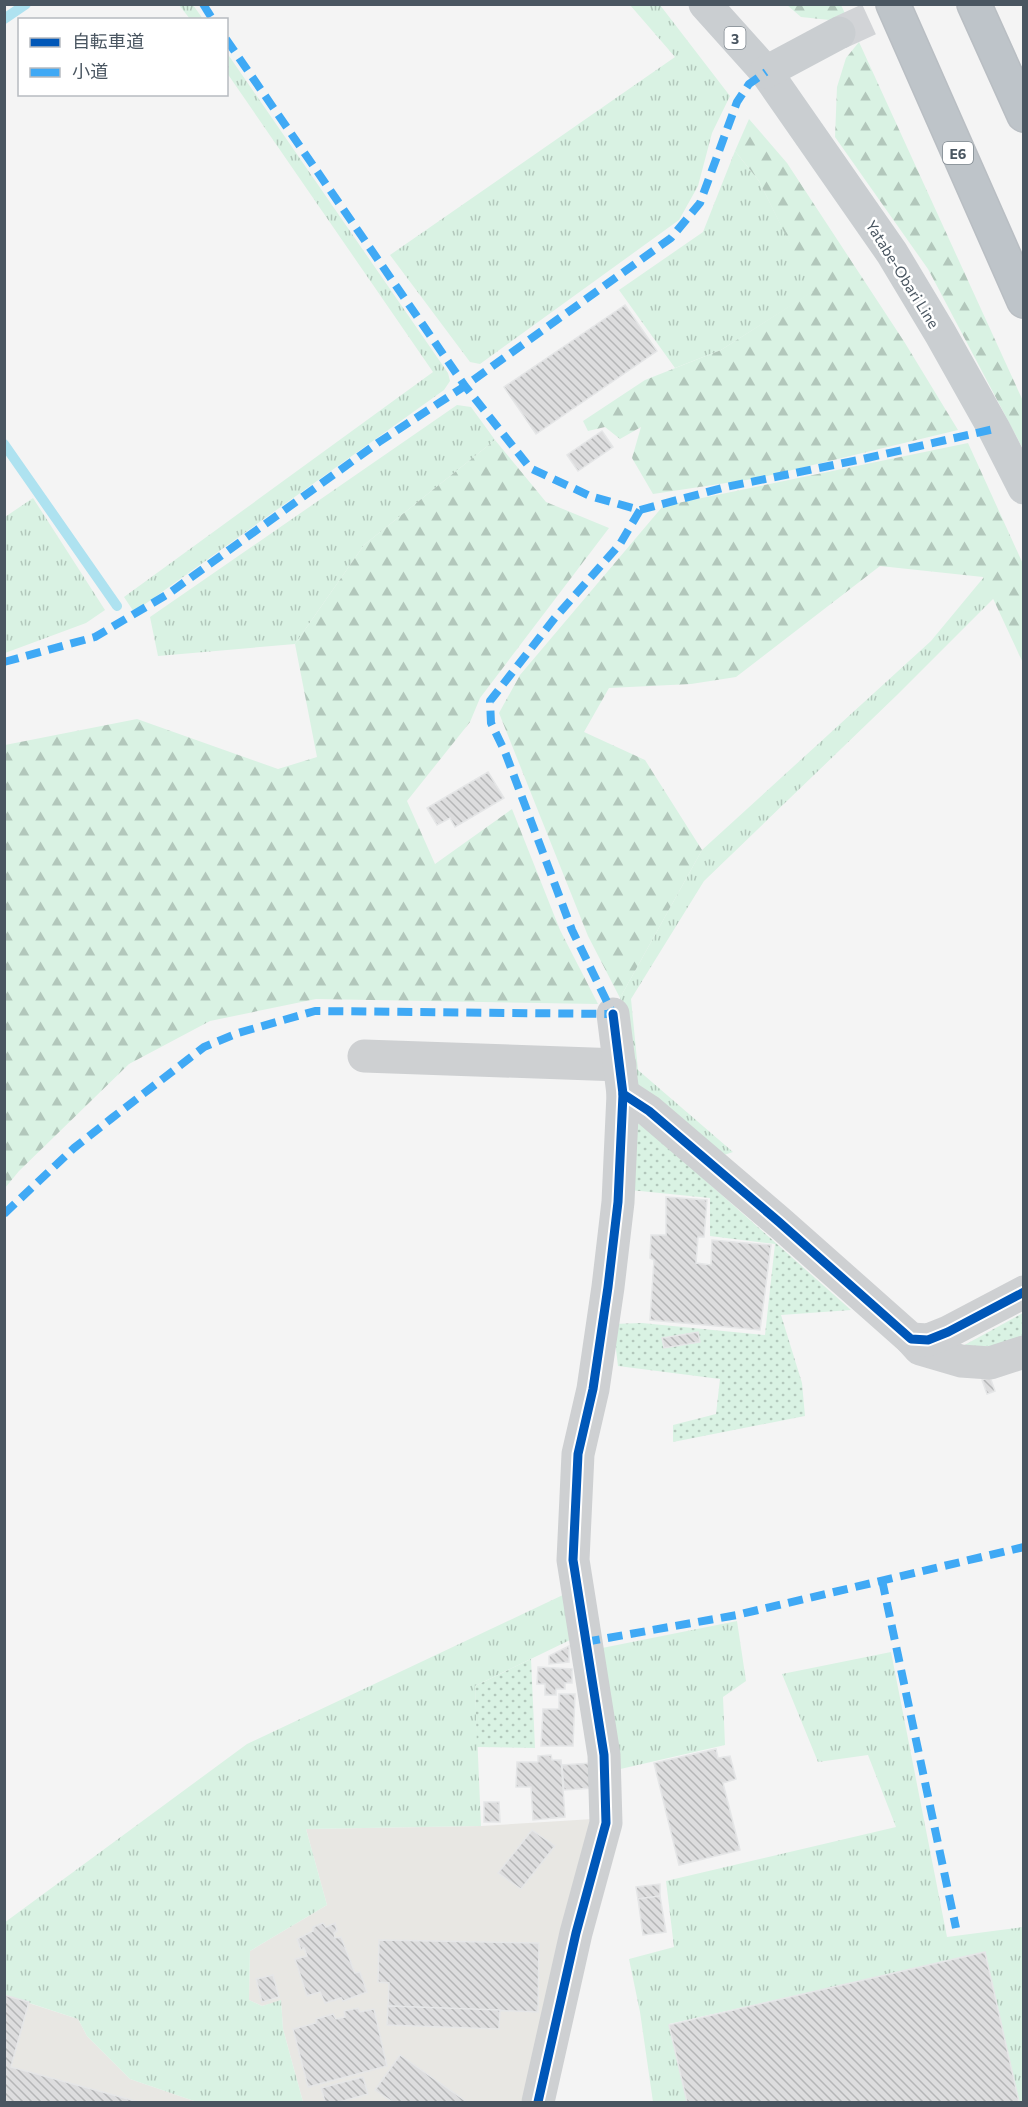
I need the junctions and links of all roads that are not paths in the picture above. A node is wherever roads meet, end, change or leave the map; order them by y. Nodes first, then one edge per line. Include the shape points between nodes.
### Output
1 (705, 4) edge
2 (892, 4) edge
3 (974, 4) edge
4 (839, 33) tunnel mouth
5 (766, 72) junction
6 (1023, 115) edge
7 (1023, 301) edge
8 (1023, 488) edge
9 (613, 1014) dead end
10 (364, 1056) dead end
11 (621, 1079) junction
12 (1023, 1292) edge
13 (911, 1339) junction
14 (1023, 1352) edge
15 (538, 2103) edge

1 - 5 main road, 3
2 - 7 highway, E6
3 - 6 highway
4 - 5 main road
5 - 8 main road, Yatabe-Obari Line via 892,253 994,429
9 - 11 street
10 - 11 street
11 - 13 street via 649,1111
11 - 15 street via 618,1202 594,1389 578,1454 573,1560 604,1755 606,1823 576,1933
12 - 13 street via 948,1332 928,1340
13 - 14 street via 920,1348 961,1361 990,1363

